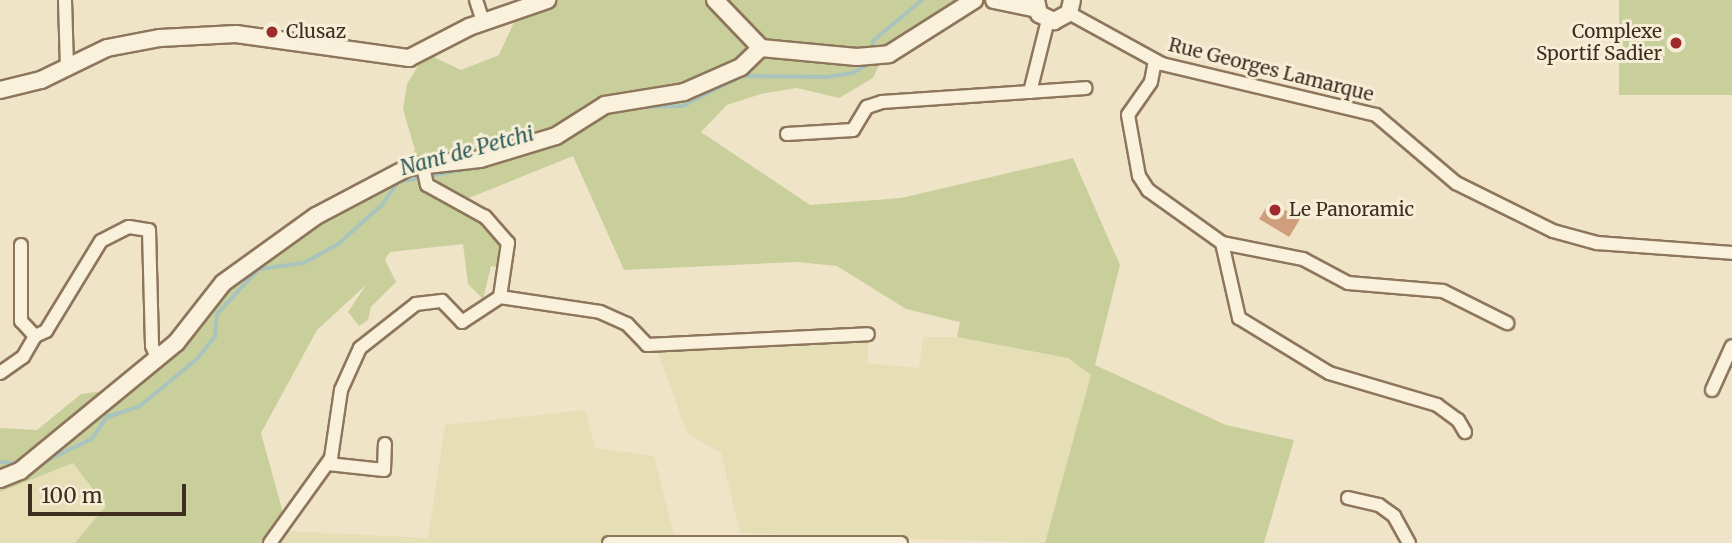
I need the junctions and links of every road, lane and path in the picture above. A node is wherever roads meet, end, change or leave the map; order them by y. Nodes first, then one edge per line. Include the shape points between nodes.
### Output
1 (65, 0) edge
2 (476, 0) edge
3 (547, 0) edge
4 (715, 0) edge
5 (974, 0) edge
6 (994, 0) edge
7 (1072, 4) edge
8 (1040, 10) edge
9 (483, 22) junction
10 (755, 44) junction
11 (1155, 61) junction
12 (67, 66) junction
13 (1086, 88) dead end
14 (0, 90) edge
15 (1030, 92) junction
16 (787, 134) dead end
17 (424, 175) junction
18 (1222, 243) junction
19 (21, 245) dead end
20 (1732, 253) edge
21 (500, 297) junction
22 (1507, 323) dead end
23 (868, 334) dead end
24 (35, 336) junction
25 (1732, 345) edge
26 (157, 358) junction
27 (0, 373) edge
28 (1712, 390) dead end
29 (1465, 432) dead end
30 (386, 444) dead end
31 (328, 464) junction
32 (0, 479) edge
33 (1348, 498) dead end
34 (270, 543) edge
35 (609, 543) edge
36 (901, 543) edge
37 (1409, 543) edge

1 - 12 street
2 - 9 street
3 - 9 street
4 - 10 street
5 - 10 street via 889,54 858,57
6 - 8 street
7 - 8 street
7 - 11 street, Rue Georges Lamarque
8 - 15 street
9 - 12 street via 409,58 236,34 135,41
10 - 17 street via 728,72 669,96 605,105 569,130 533,144
11 - 18 street via 1150,82 1128,115 1139,176 1148,190
11 - 20 street, Rue Georges Lamarque via 1376,115 1456,183 1576,238
12 - 14 street via 41,80
13 - 15 street
15 - 16 street via 882,102 867,107 853,130
17 - 21 street via 499,227 508,243
17 - 26 street via 409,167 316,216 244,266
18 - 22 street via 1303,259 1348,283 1443,291
18 - 29 street via 1234,308 1245,326 1329,373 1437,405 1458,420
19 - 24 street via 21,321
21 - 23 street via 600,313 627,324 647,345
21 - 31 street via 462,322 442,301 416,304 360,348 341,390
24 - 26 street via 46,331 101,241 129,227 144,226 151,236 152,346
24 - 27 street via 23,357
25 - 28 street
26 - 32 street via 25,466
30 - 31 street via 384,470
31 - 34 street
33 - 37 street via 1379,505 1394,516
35 - 36 street

